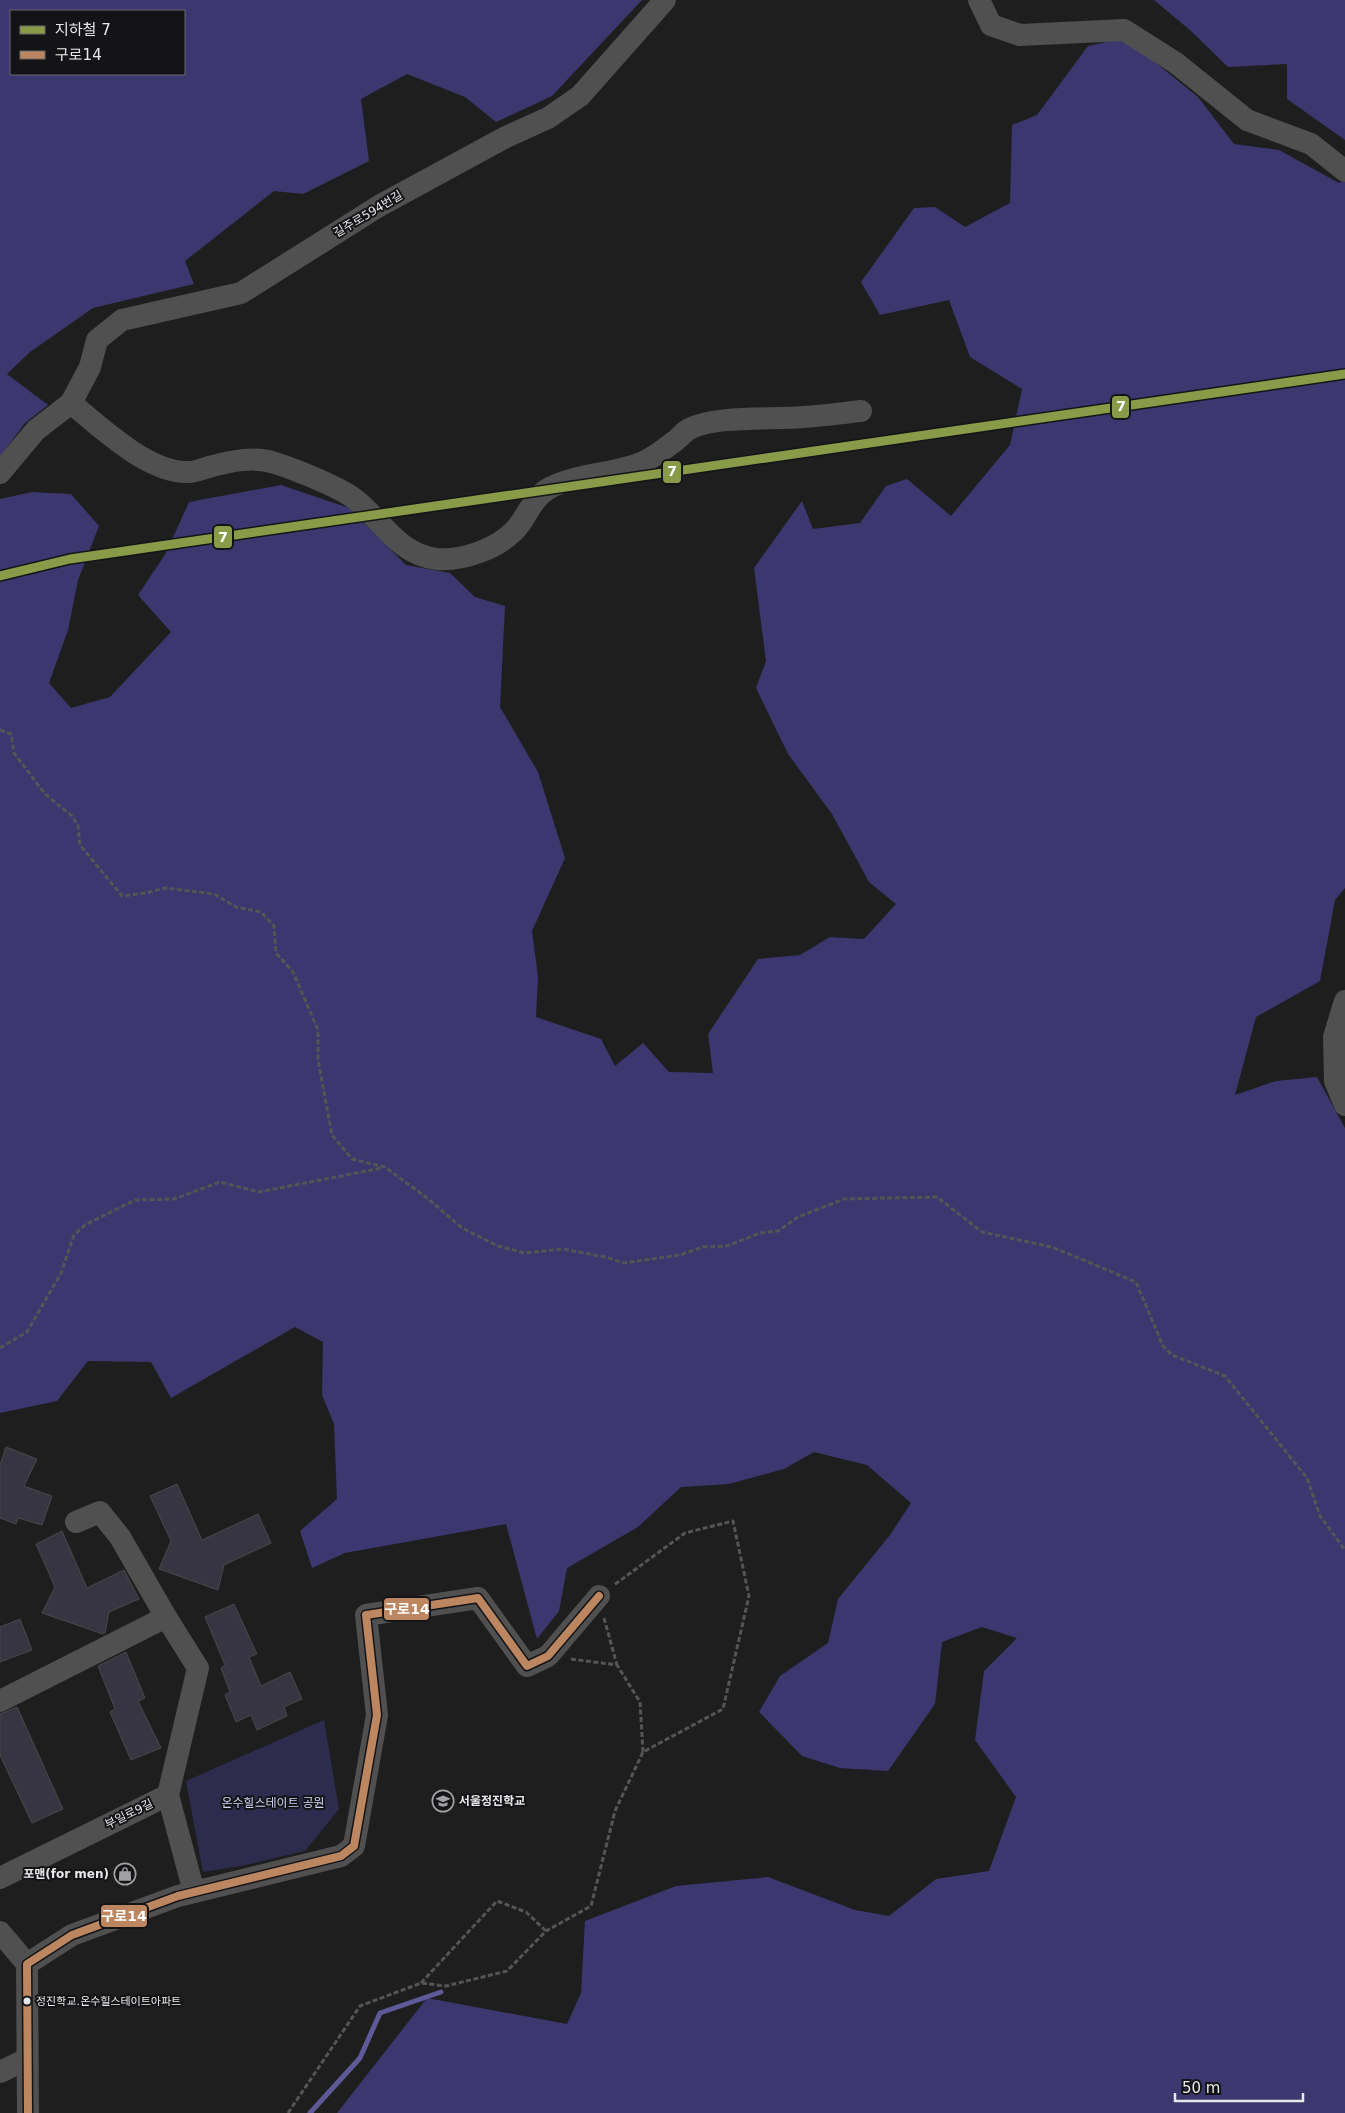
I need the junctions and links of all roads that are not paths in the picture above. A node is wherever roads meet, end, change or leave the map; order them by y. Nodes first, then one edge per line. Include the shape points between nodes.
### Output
1 (665, 0) edge
2 (979, 0) edge
3 (1345, 171) edge
4 (71, 403) junction
5 (861, 411) dead end
6 (0, 473) edge
7 (1345, 1001) edge
8 (1345, 1105) edge
9 (76, 1522) dead end
10 (599, 1596) road end
11 (166, 1617) junction
12 (0, 1701) edge
13 (168, 1795) junction
14 (0, 1878) edge
15 (194, 1892) junction
16 (0, 1932) edge
17 (27, 1964) junction
18 (27, 2058) junction
19 (0, 2072) edge
20 (28, 2113) edge

1 - 4 street, 길주로594번길 via 580,96 548,118 506,137 379,206 241,293 122,320 97,340 90,367
2 - 3 street via 991,25 1020,35 1124,30 1176,63 1247,120 1310,144
4 - 5 street via 109,434 168,470 189,472 237,460 274,463 355,499 396,541 412,551 451,559 497,544 515,530 535,500 548,489 582,477 639,464 688,429 723,421 803,418
4 - 6 street via 36,430
7 - 8 street via 1334,1037 1335,1081
9 - 11 street via 100,1512 120,1537
10 - 15 street via 548,1656 527,1666 478,1598 366,1615 377,1715 354,1846 341,1856
11 - 12 street
11 - 13 street via 198,1668
13 - 14 street, 부일로9길
13 - 15 street, 부일로9길
15 - 17 street via 72,1935
16 - 17 street
17 - 18 street
18 - 19 street
18 - 20 street

